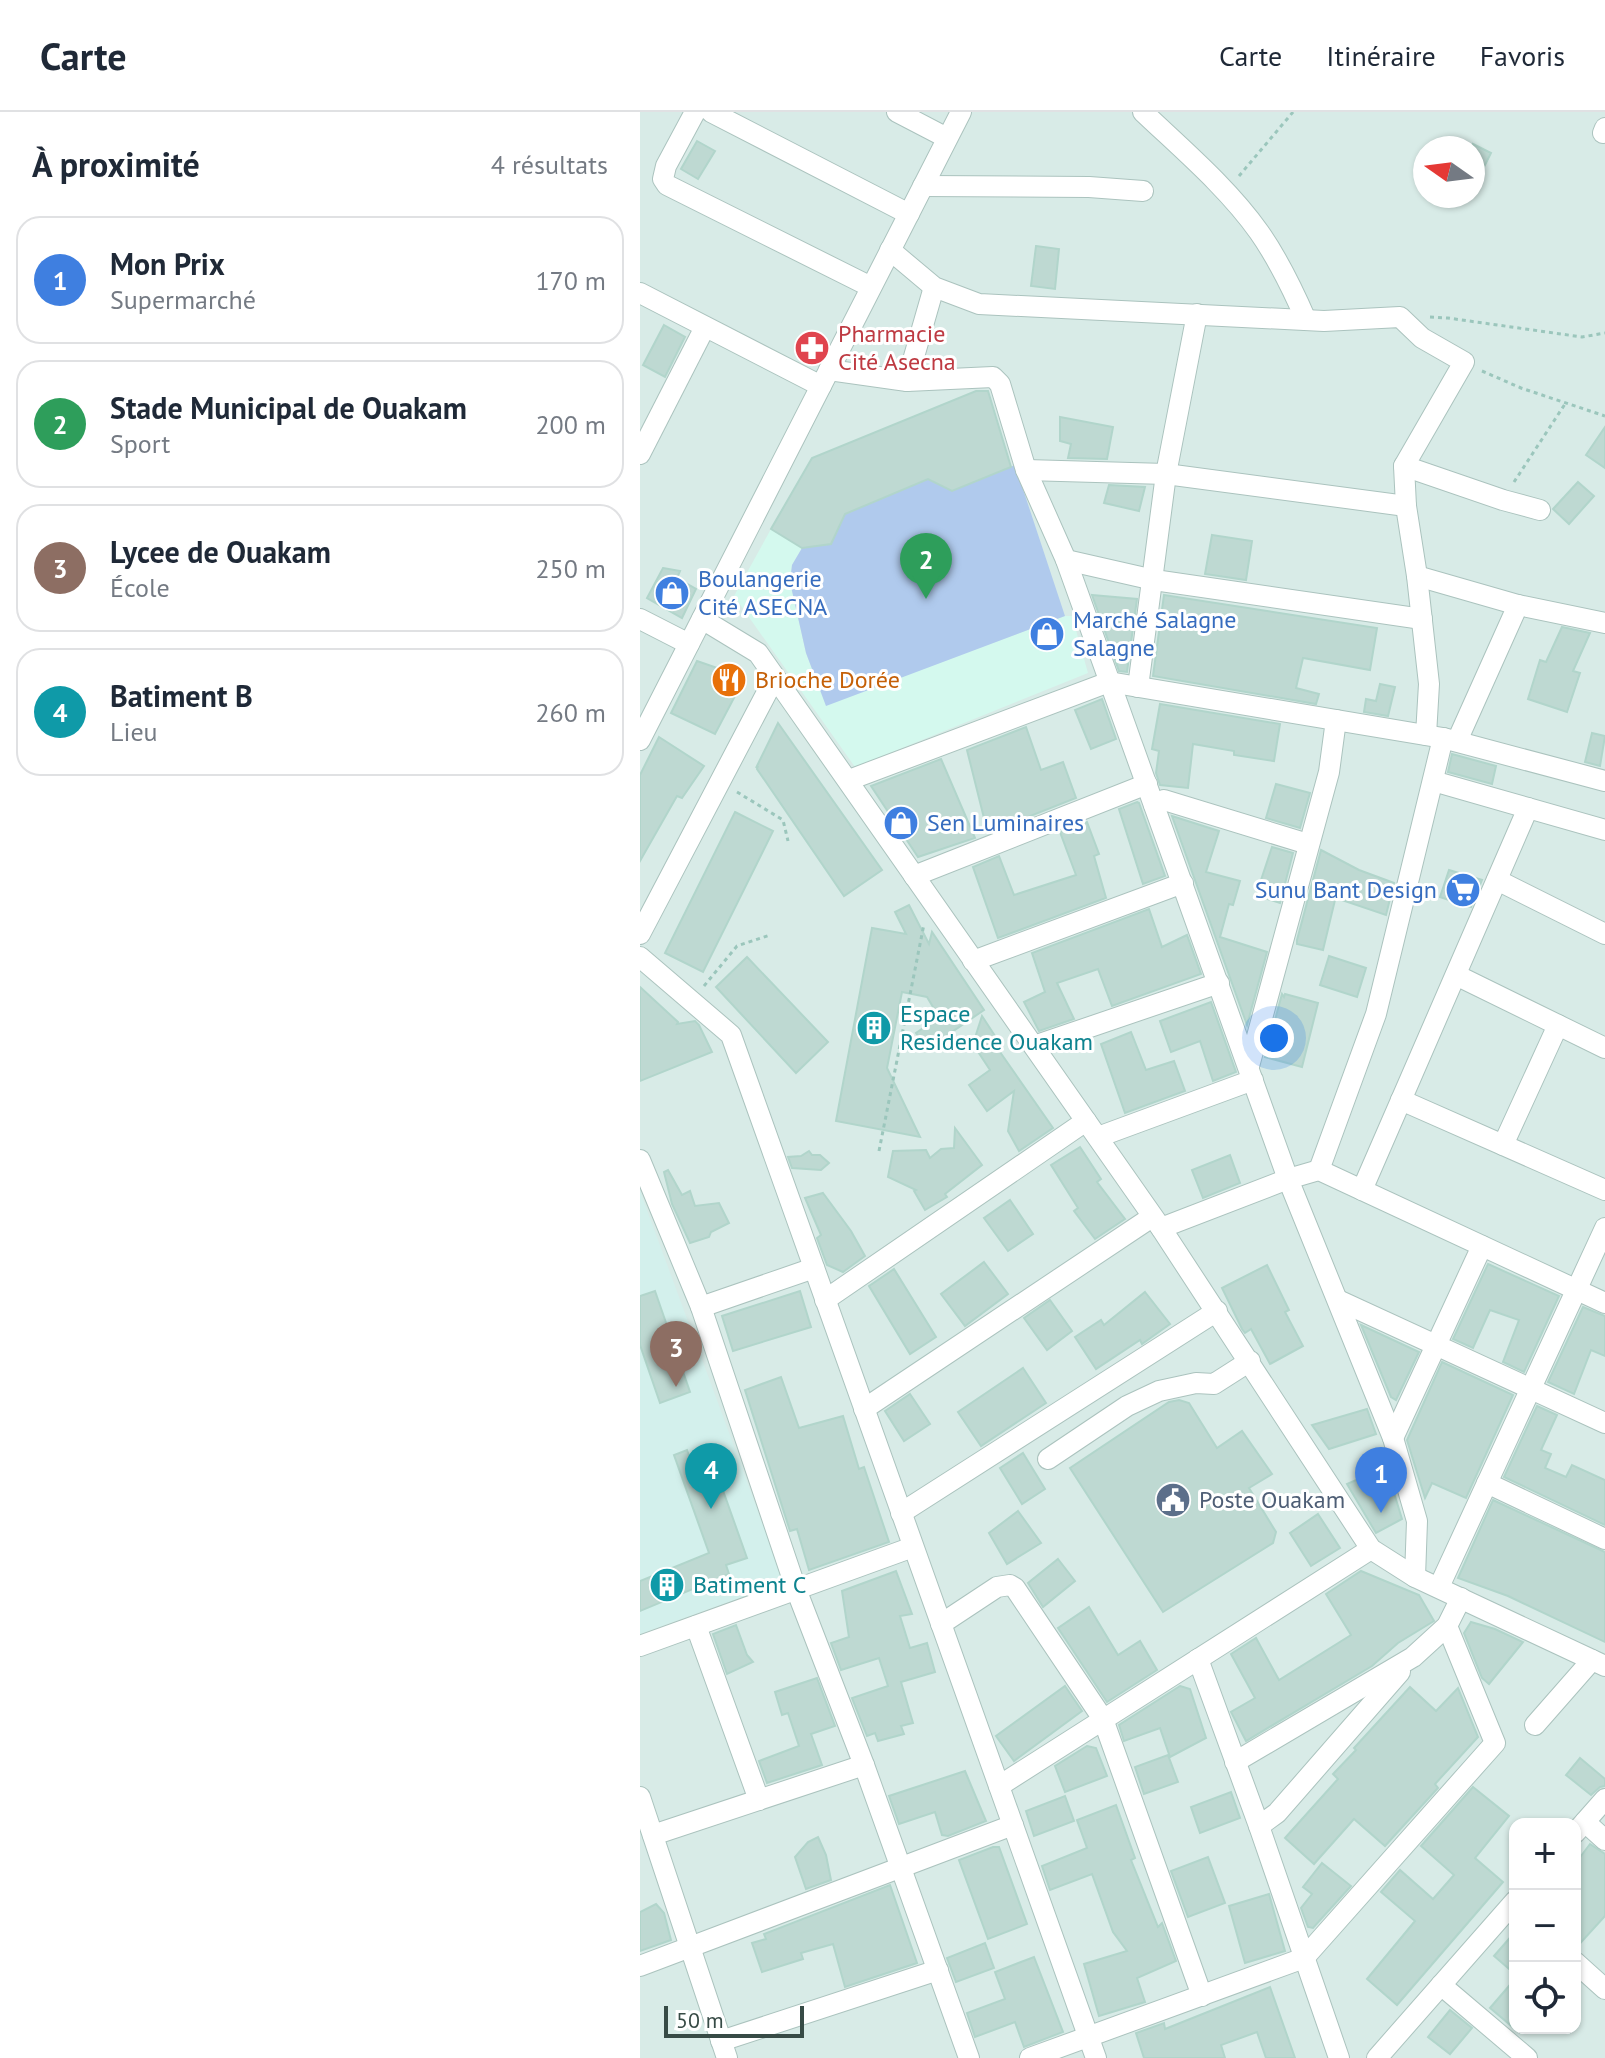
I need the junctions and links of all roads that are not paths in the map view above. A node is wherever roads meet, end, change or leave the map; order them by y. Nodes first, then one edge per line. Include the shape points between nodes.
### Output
1 (695, 112) edge
2 (711, 112) edge
3 (897, 112) edge
4 (961, 112) edge
5 (1143, 112) edge
6 (947, 138) junction
7 (923, 186) junction
8 (1143, 191) dead end
9 (909, 214) junction
10 (890, 250) junction
11 (871, 287) junction
12 (934, 287) junction
13 (640, 293) edge
14 (1197, 314) junction
15 (1306, 320) junction
16 (705, 327) junction
17 (825, 378) junction
18 (907, 381) junction
19 (640, 454) edge
20 (1404, 466) junction
21 (1026, 470) junction
22 (1166, 474) junction
23 (1406, 506) junction
24 (1540, 510) dead end
25 (1066, 560) junction
26 (1417, 576) junction
27 (1154, 580) junction
28 (1605, 604) edge
29 (1518, 605) junction
30 (640, 619) edge
31 (702, 619) junction
32 (1422, 619) junction
33 (1598, 622) edge
34 (689, 644) junction
35 (775, 677) junction
36 (1109, 682) junction
37 (1138, 687) junction
38 (1336, 720) junction
39 (1442, 738) junction
40 (640, 740) edge
41 (849, 780) junction
42 (1433, 781) junction
43 (1605, 781) edge
44 (1147, 784) junction
45 (1154, 805) junction
46 (1528, 808) junction
47 (1605, 830) edge
48 (1308, 844) junction
49 (914, 876) junction
50 (1497, 880) junction
51 (1183, 883) junction
52 (640, 934) edge
53 (1605, 934) edge
54 (640, 957) edge
55 (973, 961) junction
56 (1456, 975) junction
57 (1219, 983) junction
58 (1558, 1025) junction
59 (1034, 1046) junction
60 (1605, 1048) edge
61 (1251, 1073) junction
62 (1401, 1100) junction
63 (1092, 1129) junction
64 (1503, 1145) junction
65 (640, 1160) edge
66 (1319, 1170) junction
67 (1288, 1179) junction
68 (1362, 1190) junction
69 (1605, 1190) edge
70 (1157, 1223) junction
71 (1605, 1228) edge
72 (1482, 1246) junction
73 (814, 1268) junction
74 (1576, 1290) junction
75 (825, 1300) junction
76 (1338, 1300) junction
77 (1605, 1303) edge
78 (701, 1307) junction
79 (1217, 1311) junction
80 (1436, 1345) junction
81 (1250, 1361) junction
82 (1531, 1389) junction
83 (864, 1409) junction
84 (1605, 1423) edge
85 (1393, 1438) junction
86 (1048, 1459) dead end
87 (1487, 1483) junction
88 (901, 1513) junction
89 (1605, 1539) edge
90 (913, 1547) junction
91 (1371, 1549) junction
92 (1415, 1577) junction
93 (1439, 1587) junction
94 (796, 1589) junction
95 (1461, 1598) junction
96 (941, 1624) junction
97 (696, 1626) junction
98 (1447, 1626) junction
99 (640, 1646) edge
100 (1413, 1657) junction
101 (1198, 1659) junction
102 (1599, 1663) edge
103 (1103, 1719) junction
104 (1535, 1725) dead end
105 (1235, 1762) junction
106 (864, 1765) junction
107 (999, 1786) junction
108 (640, 1797) edge
109 (1605, 1799) edge
110 (759, 1800) junction
111 (1013, 1825) junction
112 (1259, 1826) junction
113 (1581, 1826) edge
114 (1581, 1828) edge
115 (653, 1835) junction
116 (1605, 1840) edge
117 (901, 1868) junction
118 (1509, 1910) edge
119 (690, 1948) junction
120 (1304, 1958) junction
121 (640, 1966) edge
122 (1581, 1967) edge
123 (938, 1970) junction
124 (1441, 1985) junction
125 (1605, 1989) edge
126 (1202, 1996) junction
127 (1088, 2037) junction
128 (724, 2050) edge
129 (969, 2058) edge
130 (1030, 2058) edge
131 (1096, 2058) edge
132 (1339, 2058) edge
133 (1377, 2058) edge
134 (1527, 2058) edge

1 - 11 street via 666,166 667,185
2 - 9 street
3 - 6 street
4 - 6 street
5 - 15 street via 1259,232
6 - 7 street
7 - 8 street
7 - 9 street
9 - 10 street
10 - 11 street
10 - 12 street
11 - 17 street
12 - 14 street via 979,304
12 - 18 street
13 - 16 street
14 - 15 street
14 - 22 street
15 - 20 street via 1400,317 1422,338 1464,362
16 - 17 street
16 - 19 street
17 - 18 street
17 - 31 street
18 - 21 street via 993,377 1000,384
20 - 23 street
20 - 24 street
21 - 22 street
21 - 25 street
22 - 23 street
22 - 27 street
23 - 26 street
25 - 27 street
25 - 36 street
26 - 29 street
26 - 32 street
27 - 32 street
27 - 37 street
28 - 33 street
29 - 33 street
29 - 39 street
30 - 34 street
31 - 34 street
31 - 35 street via 758,653
32 - 39 street
34 - 40 street
35 - 41 street
35 - 52 street
36 - 37 street
36 - 41 street
36 - 44 street
37 - 38 street
38 - 39 street
38 - 48 street via 1329,772
39 - 42 street
39 - 43 street
41 - 49 street
42 - 46 street
42 - 66 street via 1376,1014
44 - 45 street
44 - 49 street
45 - 48 street via 1164,800
45 - 51 street
46 - 47 street
46 - 50 street
48 - 61 street
49 - 55 street
50 - 53 street
50 - 56 street
51 - 55 street
51 - 57 street
54 - 73 street via 731,1035
55 - 59 street
56 - 58 street
56 - 62 street
57 - 59 street
57 - 61 street
58 - 60 street
58 - 64 street
59 - 63 street
61 - 63 street
61 - 67 street
62 - 64 street
62 - 68 street
63 - 70 street
63 - 75 street
64 - 69 street
65 - 78 street
66 - 67 street
66 - 68 street
67 - 70 street
67 - 76 street
68 - 72 street
70 - 79 street
70 - 83 street
71 - 74 street
72 - 74 street
72 - 80 street
73 - 75 street
73 - 78 street
74 - 77 street
74 - 82 street
75 - 83 street
76 - 80 street
76 - 85 street
78 - 94 street
79 - 81 street
79 - 88 street
80 - 82 street
80 - 85 street
81 - 86 street via 1214,1384 1159,1391 1127,1406
81 - 91 street
82 - 84 street
82 - 87 street
83 - 88 street
85 - 92 street via 1417,1521
87 - 89 street
87 - 93 street
88 - 90 street
90 - 94 street
90 - 96 street
91 - 92 street
91 - 101 street
92 - 93 street
93 - 95 street
94 - 97 street
94 - 106 street
95 - 98 street
95 - 102 street
96 - 103 street via 997,1587 1010,1585
96 - 107 street
97 - 99 street
97 - 110 street
98 - 100 street
98 - 120 street via 1495,1743
100 - 105 street
100 - 112 street via 1277,1813
101 - 103 street
101 - 105 street
102 - 104 street
103 - 107 street
103 - 126 street
105 - 112 street
106 - 110 street
106 - 117 street
107 - 111 street
108 - 115 street
109 - 113 street
110 - 115 street
111 - 117 street
111 - 127 street
112 - 120 street
114 - 116 street
115 - 119 street
117 - 119 street
117 - 123 street
118 - 124 street
119 - 121 street
119 - 128 street
120 - 126 street
120 - 132 street
122 - 125 street
123 - 128 street
123 - 129 street
124 - 133 street
124 - 134 street
126 - 127 street
127 - 130 street
127 - 131 street

